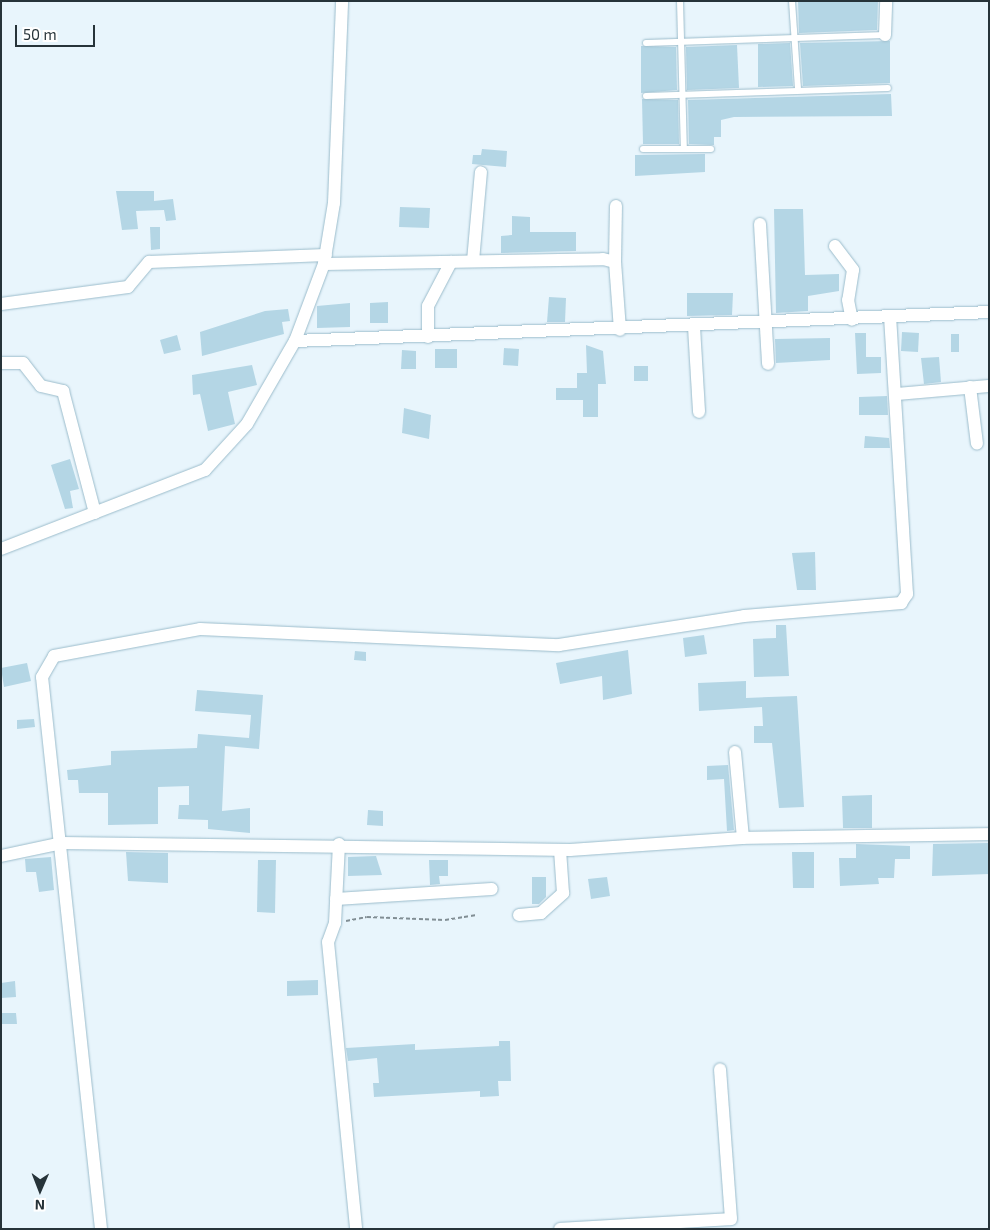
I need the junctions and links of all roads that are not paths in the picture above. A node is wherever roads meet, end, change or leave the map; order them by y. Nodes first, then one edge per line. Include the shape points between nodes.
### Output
1 (342, 1) edge
2 (680, 1) edge
3 (792, 1) edge
4 (886, 1) edge
5 (887, 34) joint
6 (795, 38) junction
7 (680, 42) junction
8 (646, 43) dead end
9 (888, 88) dead end
10 (798, 90) junction
11 (682, 94) junction
12 (646, 96) dead end
13 (643, 149) dead end
14 (684, 149) junction
15 (711, 150) dead end
16 (481, 172) dead end
17 (616, 206) dead end
18 (760, 224) dead end
19 (835, 246) dead end
20 (325, 260) junction
21 (473, 261) junction
22 (451, 262) junction
23 (615, 262) junction
24 (1, 304) edge
25 (989, 312) edge
26 (890, 318) junction
27 (852, 320) junction
28 (765, 324) junction
29 (694, 327) junction
30 (620, 330) junction
31 (428, 336) junction
32 (295, 341) junction
33 (1, 363) edge
34 (768, 364) dead end
35 (989, 386) edge
36 (970, 388) junction
37 (897, 394) junction
38 (699, 412) dead end
39 (977, 444) dead end
40 (95, 513) junction
41 (1, 549) edge
42 (735, 752) dead end
43 (989, 834) edge
44 (743, 838) junction
45 (62, 844) junction
46 (339, 844) junction
47 (560, 850) junction
48 (1, 856) edge
49 (492, 889) dead end
50 (336, 899) junction
51 (519, 915) dead end
52 (720, 1069) dead end
53 (732, 1224) edge
54 (101, 1229) edge
55 (356, 1229) edge
56 (560, 1229) edge

1 - 20 street via 334,203
2 - 7 lane
3 - 6 lane
4 - 5 street
5 - 6 lane
6 - 7 lane
6 - 10 lane
7 - 8 lane
7 - 11 lane
9 - 10 lane
10 - 11 lane
11 - 12 lane
11 - 14 lane
13 - 14 lane
14 - 15 lane
16 - 21 street
17 - 23 street
18 - 28 street
19 - 27 street via 853,270 848,300
20 - 22 street
20 - 24 street via 149,262 128,287
20 - 32 street
21 - 22 street
21 - 23 street via 603,259
22 - 31 street via 428,306
23 - 30 street
25 - 26 street
26 - 27 street
26 - 37 street
27 - 28 street
28 - 29 street
28 - 34 street
29 - 30 street
29 - 38 street
30 - 31 street
31 - 32 street
32 - 40 street via 247,424 205,470
33 - 40 street via 23,363 40,386 63,391
35 - 36 street
36 - 37 street
36 - 39 street
37 - 45 street via 908,594 901,603 744,616 559,645 200,629 54,656 42,677
40 - 41 street
42 - 44 street
43 - 44 street
44 - 47 street
45 - 46 street
45 - 48 street
45 - 54 street
46 - 47 street
46 - 50 street
47 - 51 street via 563,893 541,913
49 - 50 street
50 - 55 street via 335,923 328,942
52 - 53 street
53 - 56 street

